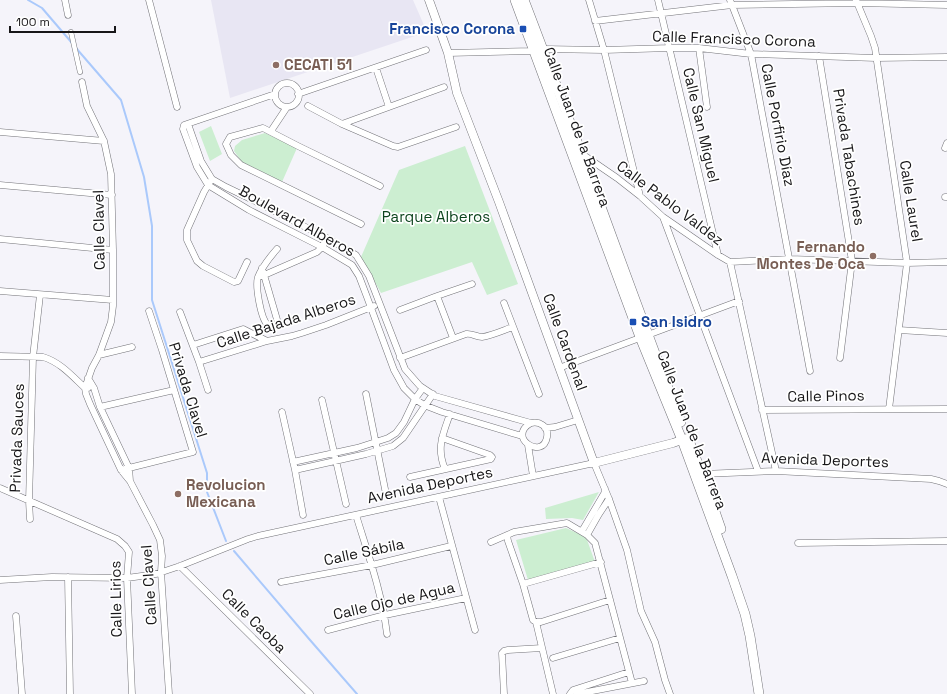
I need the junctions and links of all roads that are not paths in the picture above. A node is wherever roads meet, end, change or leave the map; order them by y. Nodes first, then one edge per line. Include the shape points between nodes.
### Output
1 (65, 0) edge
2 (149, 0) edge
3 (429, 0) edge
4 (515, 0) edge
5 (524, 0) edge
6 (589, 0) edge
7 (658, 0) edge
8 (857, 2) edge
9 (731, 3) edge
10 (947, 5) edge
11 (662, 13) junction
12 (68, 15) dead end
13 (595, 21) junction
14 (71, 32) dead end
15 (670, 48) junction
16 (700, 48) junction
17 (426, 50) dead end
18 (538, 50) junction
19 (604, 50) junction
20 (448, 53) junction
21 (751, 54) junction
22 (819, 56) junction
23 (947, 57) edge
24 (876, 58) junction
25 (947, 62) edge
26 (376, 68) junction
27 (80, 72) dead end
28 (82, 82) dead end
29 (444, 88) dead end
30 (275, 94) junction
31 (298, 94) junction
32 (308, 106) dead end
33 (177, 107) dead end
34 (287, 107) junction
35 (389, 107) junction
36 (707, 107) dead end
37 (188, 124) junction
38 (342, 124) junction
39 (456, 127) dead end
40 (271, 131) junction
41 (0, 132) edge
42 (104, 141) junction
43 (577, 155) junction
44 (212, 179) junction
45 (0, 185) edge
46 (208, 186) junction
47 (380, 186) dead end
48 (112, 195) junction
49 (640, 196) junction
50 (663, 217) junction
51 (361, 224) dead end
52 (327, 238) junction
53 (0, 239) edge
54 (322, 247) junction
55 (277, 248) dead end
56 (113, 250) junction
57 (718, 255) junction
58 (790, 259) junction
59 (852, 261) junction
60 (247, 262) dead end
61 (730, 262) junction
62 (947, 262) edge
63 (907, 263) junction
64 (263, 271) junction
65 (472, 284) dead end
66 (0, 291) edge
67 (40, 295) junction
68 (437, 296) junction
69 (113, 300) junction
70 (739, 301) junction
71 (504, 303) dead end
72 (379, 304) junction
73 (370, 307) junction
74 (400, 310) dead end
75 (149, 311) dead end
76 (180, 312) dead end
77 (700, 315) junction
78 (513, 327) junction
79 (899, 330) junction
80 (947, 333) edge
81 (644, 336) junction
82 (453, 338) junction
83 (267, 341) junction
84 (192, 346) junction
85 (132, 347) dead end
86 (99, 355) junction
87 (0, 356) edge
88 (33, 357) junction
89 (400, 358) junction
90 (840, 358) dead end
91 (199, 362) junction
92 (559, 368) junction
93 (810, 371) dead end
94 (88, 378) junction
95 (85, 388) junction
96 (94, 388) junction
97 (423, 388) junction
98 (174, 390) junction
99 (208, 390) dead end
100 (366, 394) dead end
101 (433, 394) junction
102 (539, 394) dead end
103 (415, 399) junction
104 (322, 400) dead end
105 (424, 405) junction
106 (100, 407) junction
107 (889, 409) junction
108 (947, 409) edge
109 (762, 410) junction
110 (282, 412) dead end
111 (450, 414) junction
112 (578, 420) junction
113 (530, 423) junction
114 (545, 428) junction
115 (522, 436) junction
116 (442, 438) junction
117 (685, 439) junction
118 (376, 442) junction
119 (528, 445) junction
120 (378, 451) junction
121 (335, 453) junction
122 (336, 460) junction
123 (293, 462) junction
124 (594, 463) junction
125 (129, 468) junction
126 (445, 468) junction
127 (121, 470) junction
128 (295, 470) junction
129 (758, 471) junction
130 (776, 471) junction
131 (702, 474) junction
132 (410, 476) dead end
133 (533, 476) junction
134 (130, 481) junction
135 (947, 484) edge
136 (0, 488) edge
137 (605, 489) junction
138 (386, 494) dead end
139 (439, 497) junction
140 (609, 499) junction
141 (29, 501) junction
142 (346, 504) dead end
143 (303, 515) dead end
144 (356, 515) junction
145 (30, 519) dead end
146 (585, 533) junction
147 (507, 535) junction
148 (947, 541) edge
149 (491, 542) dead end
150 (798, 543) dead end
151 (452, 546) junction
152 (601, 562) junction
153 (372, 565) junction
154 (180, 566) junction
155 (161, 572) junction
156 (734, 572) junction
157 (68, 577) junction
158 (127, 578) junction
159 (0, 580) edge
160 (281, 582) dead end
161 (524, 584) junction
162 (466, 598) junction
163 (610, 600) junction
164 (385, 615) junction
165 (16, 616) dead end
166 (536, 622) junction
167 (328, 630) dead end
168 (475, 630) dead end
169 (388, 634) dead end
170 (620, 638) junction
171 (542, 648) junction
172 (553, 658) dead end
173 (629, 672) junction
174 (644, 681) dead end
175 (632, 683) junction
176 (22, 694) edge
177 (70, 694) edge
178 (132, 694) edge
179 (169, 694) edge
180 (310, 694) edge
181 (504, 694) edge
182 (553, 694) edge
183 (570, 694) edge
184 (577, 694) edge
185 (670, 694) edge
186 (758, 694) edge
187 (765, 694) edge

1 - 12 street
2 - 33 street
3 - 20 street, Calle Cardenal
4 - 18 main road, Calle Juan de la Barrera
5 - 18 main road, Calle Juan de la Barrera
6 - 13 street
7 - 11 street, Calle San Miguel
8 - 9 street
8 - 10 street
8 - 24 street, Calle Laurel via 871,36
9 - 11 street
9 - 21 street, Calle Porfirio Díaz
11 - 13 street
11 - 15 street, Calle San Miguel
13 - 19 street
14 - 27 street
15 - 16 street, Calle Francisco Corona
15 - 19 street, Calle Francisco Corona
15 - 57 street, Calle San Miguel
16 - 21 street, Calle Francisco Corona
16 - 36 street
17 - 26 street
18 - 19 street, Calle Francisco Corona
18 - 20 street, Calle Francisco Corona
18 - 43 main road, Calle Juan de la Barrera
19 - 49 street
20 - 92 street, Calle Cardenal via 457,93
21 - 22 street, Calle Francisco Corona
21 - 58 street, Calle Porfirio Díaz
22 - 24 street, Calle Francisco Corona
22 - 59 street, Privada Tabachines
23 - 24 street, Calle Francisco Corona
23 - 25 street
24 - 63 street, Calle Laurel
26 - 31 street
26 - 35 street
28 - 42 street, Calle Clavel via 87,106
29 - 35 street
30 - 31 street via 278,87 288,83 295,87
30 - 34 street via 279,104
30 - 37 street
31 - 34 street via 294,104
32 - 38 street
34 - 40 street
35 - 38 street
37 - 44 street, Boulevard Alberos via 201,161
37 - 46 street, Boulevard Alberos via 184,125 183,129 197,167
38 - 39 street via 398,147
40 - 47 street
40 - 51 street via 263,128 230,137 226,144 231,155 241,165
41 - 42 street
42 - 48 street, Calle Clavel via 111,174
43 - 49 street, Calle Pablo Valdez via 617,178
43 - 81 main road, Calle Juan de la Barrera
44 - 46 street
44 - 52 street, Boulevard Alberos
45 - 48 street
46 - 54 street, Boulevard Alberos
46 - 60 street via 187,230 187,240 197,261 234,282 238,282
48 - 56 street, Calle Clavel
49 - 50 street, Calle Pablo Valdez
50 - 57 street, Calle Pablo Valdez
50 - 77 street
52 - 54 street
52 - 72 street, Boulevard Alberos via 356,255 369,276
53 - 56 street
54 - 64 street via 317,252
54 - 73 street, Boulevard Alberos via 352,265 359,276
55 - 64 street
56 - 69 street, Calle Clavel
57 - 61 street, Calle Pablo Valdez
58 - 59 street, Calle Pablo Valdez
58 - 61 street, Calle Pablo Valdez
58 - 93 street, Calle Porfirio Díaz
59 - 63 street, Calle Pablo Valdez
59 - 90 street, Privada Tabachines
61 - 70 street
62 - 63 street, Calle Pablo Valdez
63 - 79 street, Calle Laurel
64 - 64 street via 278,324 274,328 266,323 260,304 257,278
65 - 68 street
66 - 67 street
67 - 69 street
67 - 88 street, Privada Sauces
68 - 74 street
68 - 82 street
69 - 86 street, Calle Clavel via 111,322
70 - 77 street
70 - 109 street
71 - 78 street
72 - 73 street, Calle Bajada Alberos
72 - 89 street, Boulevard Alberos
73 - 83 street, Calle Bajada Alberos via 302,333
73 - 103 street, Boulevard Alberos via 394,370 404,388
75 - 98 street, Privada Clavel
76 - 84 street
77 - 81 street
77 - 129 street
78 - 82 street via 484,336 466,334
78 - 102 street
79 - 80 street
79 - 107 street, Calle Laurel
81 - 92 street
81 - 117 main road, Calle Juan de la Barrera
82 - 89 street
83 - 84 street via 243,329
83 - 91 street, Calle Bajada Alberos
84 - 91 street
85 - 86 street
86 - 94 street, Calle Clavel
87 - 88 street
88 - 95 street via 49,359 66,370
88 - 141 street, Privada Sauces
89 - 97 street, Boulevard Alberos
91 - 99 street
92 - 112 street, Calle Cardenal
94 - 95 street, Calle Clavel
94 - 96 street, Calle Clavel
95 - 96 street
95 - 127 street, Calle Clavel
96 - 106 street, Calle Clavel
97 - 101 street, Boulevard Alberos
97 - 103 street
98 - 106 street
98 - 125 street, Privada Clavel via 193,452
100 - 118 street
101 - 105 street
101 - 113 street, Boulevard Alberos
103 - 105 street, Boulevard Alberos
103 - 118 street via 396,434
104 - 121 street
105 - 111 street, Boulevard Alberos
105 - 120 street via 403,438 393,446
106 - 125 street, Calle Clavel
107 - 108 street, Calle Pinos
107 - 109 street, Calle Pinos
109 - 130 street
110 - 123 street
111 - 115 street, Boulevard Alberos
111 - 116 street
112 - 114 street
112 - 124 street, Calle Cardenal
113 - 114 street via 539,423
113 - 115 street via 524,428
114 - 119 street via 547,437 542,445
115 - 119 street
116 - 126 street via 441,461
116 - 126 street via 492,457
117 - 124 street, Avenida Deportes
117 - 131 main road, Calle Juan de la Barrera
117 - 156 main road, Calle Juan de la Barrera
118 - 120 street
118 - 121 street
119 - 133 street
120 - 122 street
120 - 138 street
121 - 122 street
121 - 123 street
122 - 128 street
122 - 142 street
123 - 128 street
124 - 133 street, Avenida Deportes
124 - 137 street, Calle Cardenal
125 - 127 street, Privada Clavel
125 - 134 street, Calle Clavel
126 - 132 street
127 - 134 street, Calle Clavel
128 - 143 street
129 - 130 street, Avenida Deportes
129 - 131 street, Avenida Deportes
130 - 135 street, Avenida Deportes via 931,479
131 - 156 main road, Calle Juan de la Barrera
133 - 139 street, Avenida Deportes
134 - 155 street, Calle Clavel via 160,540
136 - 141 street, Calle Lirios
137 - 140 street, Calle Cardenal
137 - 146 street via 606,492
139 - 144 street, Avenida Deportes
139 - 151 street
140 - 146 street
140 - 185 street, Calle Cardenal via 628,550 641,611 655,642
141 - 145 street, Privada Sauces
141 - 158 street, Calle Lirios via 121,542 128,552
144 - 153 street
144 - 154 street, Avenida Deportes via 248,539
146 - 147 street via 567,523
146 - 152 street via 595,543
147 - 149 street
147 - 161 street
148 - 150 street
151 - 153 street, Calle Sábila
151 - 162 street
152 - 161 street
152 - 163 street
153 - 160 street, Calle Sábila
153 - 164 street
154 - 155 street, Avenida Deportes
154 - 180 street, Calle Caoba
155 - 158 street, Avenida Deportes
155 - 179 street, Calle Clavel
156 - 186 main road, Calle Juan de la Barrera via 750,636
156 - 187 main road, Calle Juan de la Barrera via 751,616
157 - 158 street, Avenida Deportes
157 - 159 street, Avenida Deportes
157 - 177 street
158 - 178 street, Calle Lirios
161 - 166 street via 533,620
162 - 164 street, Calle Ojo de Agua
162 - 168 street
163 - 166 street
163 - 170 street
164 - 167 street, Calle Ojo de Agua
164 - 169 street
165 - 176 street
166 - 171 street
170 - 172 street
170 - 173 street
171 - 181 street via 508,650 502,653
171 - 182 street
173 - 175 street
173 - 183 street via 573,690
174 - 175 street
175 - 184 street

